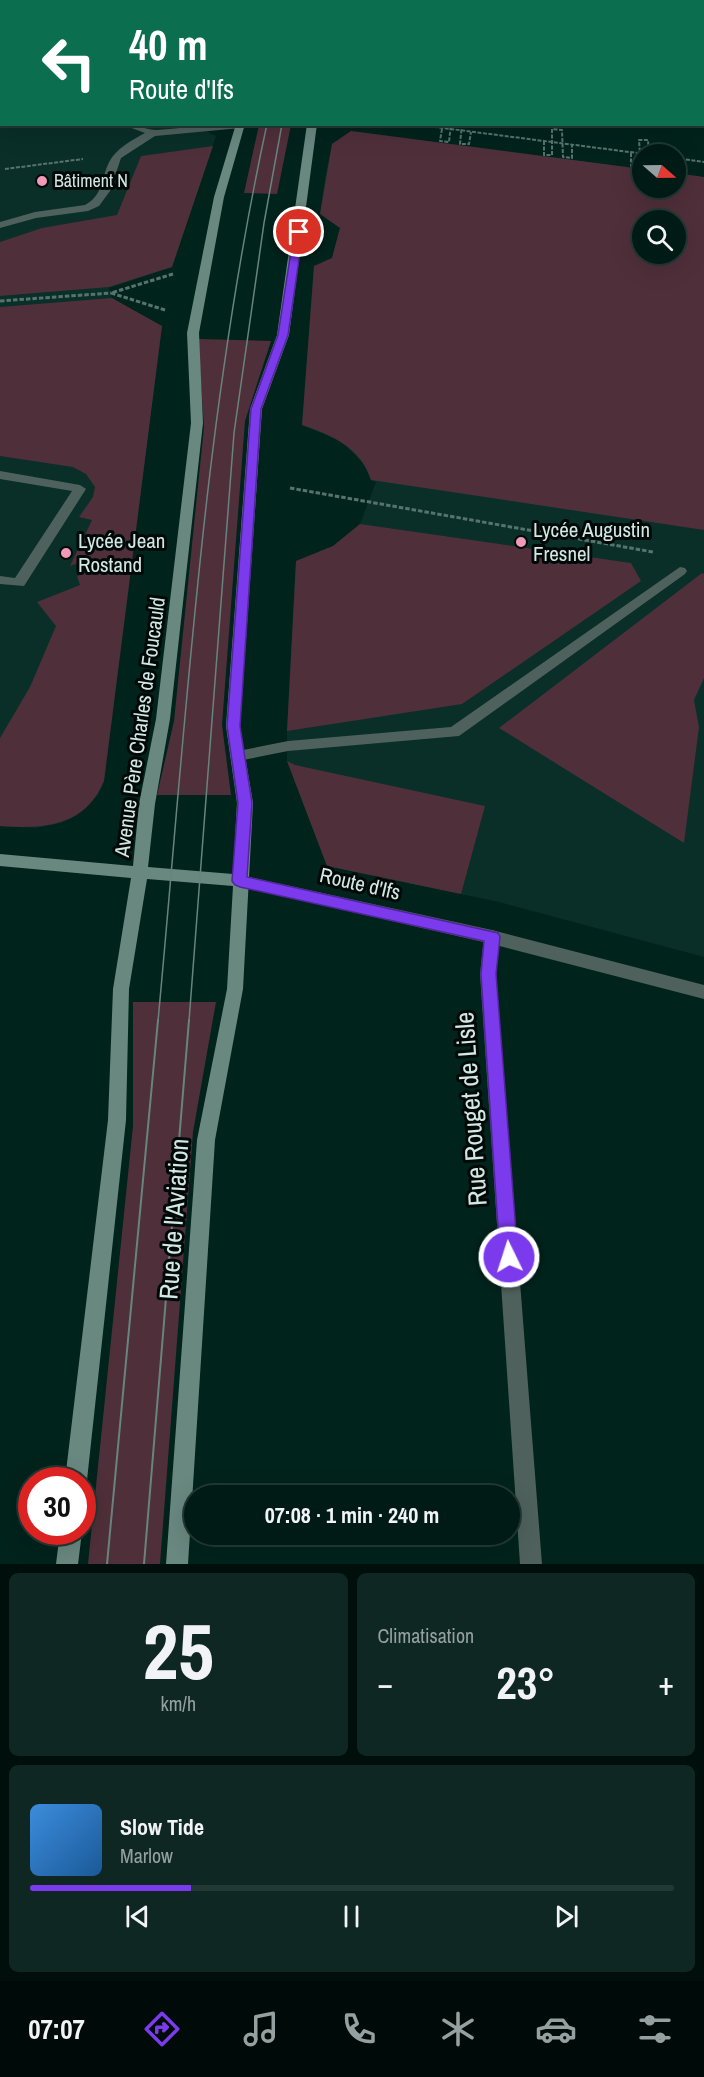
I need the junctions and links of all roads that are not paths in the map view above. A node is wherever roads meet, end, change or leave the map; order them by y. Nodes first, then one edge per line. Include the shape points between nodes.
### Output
1 (131, 126) edge
2 (230, 126) edge
3 (241, 126) edge
4 (312, 126) edge
5 (153, 133) junction
6 (0, 225) edge
7 (0, 475) edge
8 (680, 571) dead end
9 (0, 580) edge
10 (238, 756) junction
11 (0, 860) edge
12 (140, 873) junction
13 (240, 881) junction
14 (492, 937) junction
15 (704, 992) edge
16 (77, 1467) edge
17 (69, 1545) edge
18 (67, 1564) edge
19 (177, 1564) edge
20 (531, 1564) edge

1 - 5 street
2 - 5 street
3 - 12 main road, Avenue Père Charles de Foucauld via 219,197 193,333 197,423 164,719 147,804
4 - 10 main road via 283,335 256,409 233,726
5 - 6 street via 117,157 109,183 96,205
7 - 9 street via 80,489 19,583
8 - 10 street via 454,732 288,746
10 - 13 main road via 245,803
11 - 12 main road, Route d'Ifs
12 - 13 main road, Route d'Ifs
12 - 16 main road via 121,988 117,1120
13 - 14 street, Route d'Ifs
13 - 19 main road, Rue de l'Aviation via 235,989 206,1140
14 - 15 street, Route d'Ifs
14 - 20 street, Rue Rouget de Lisle via 488,974
17 - 18 main road

